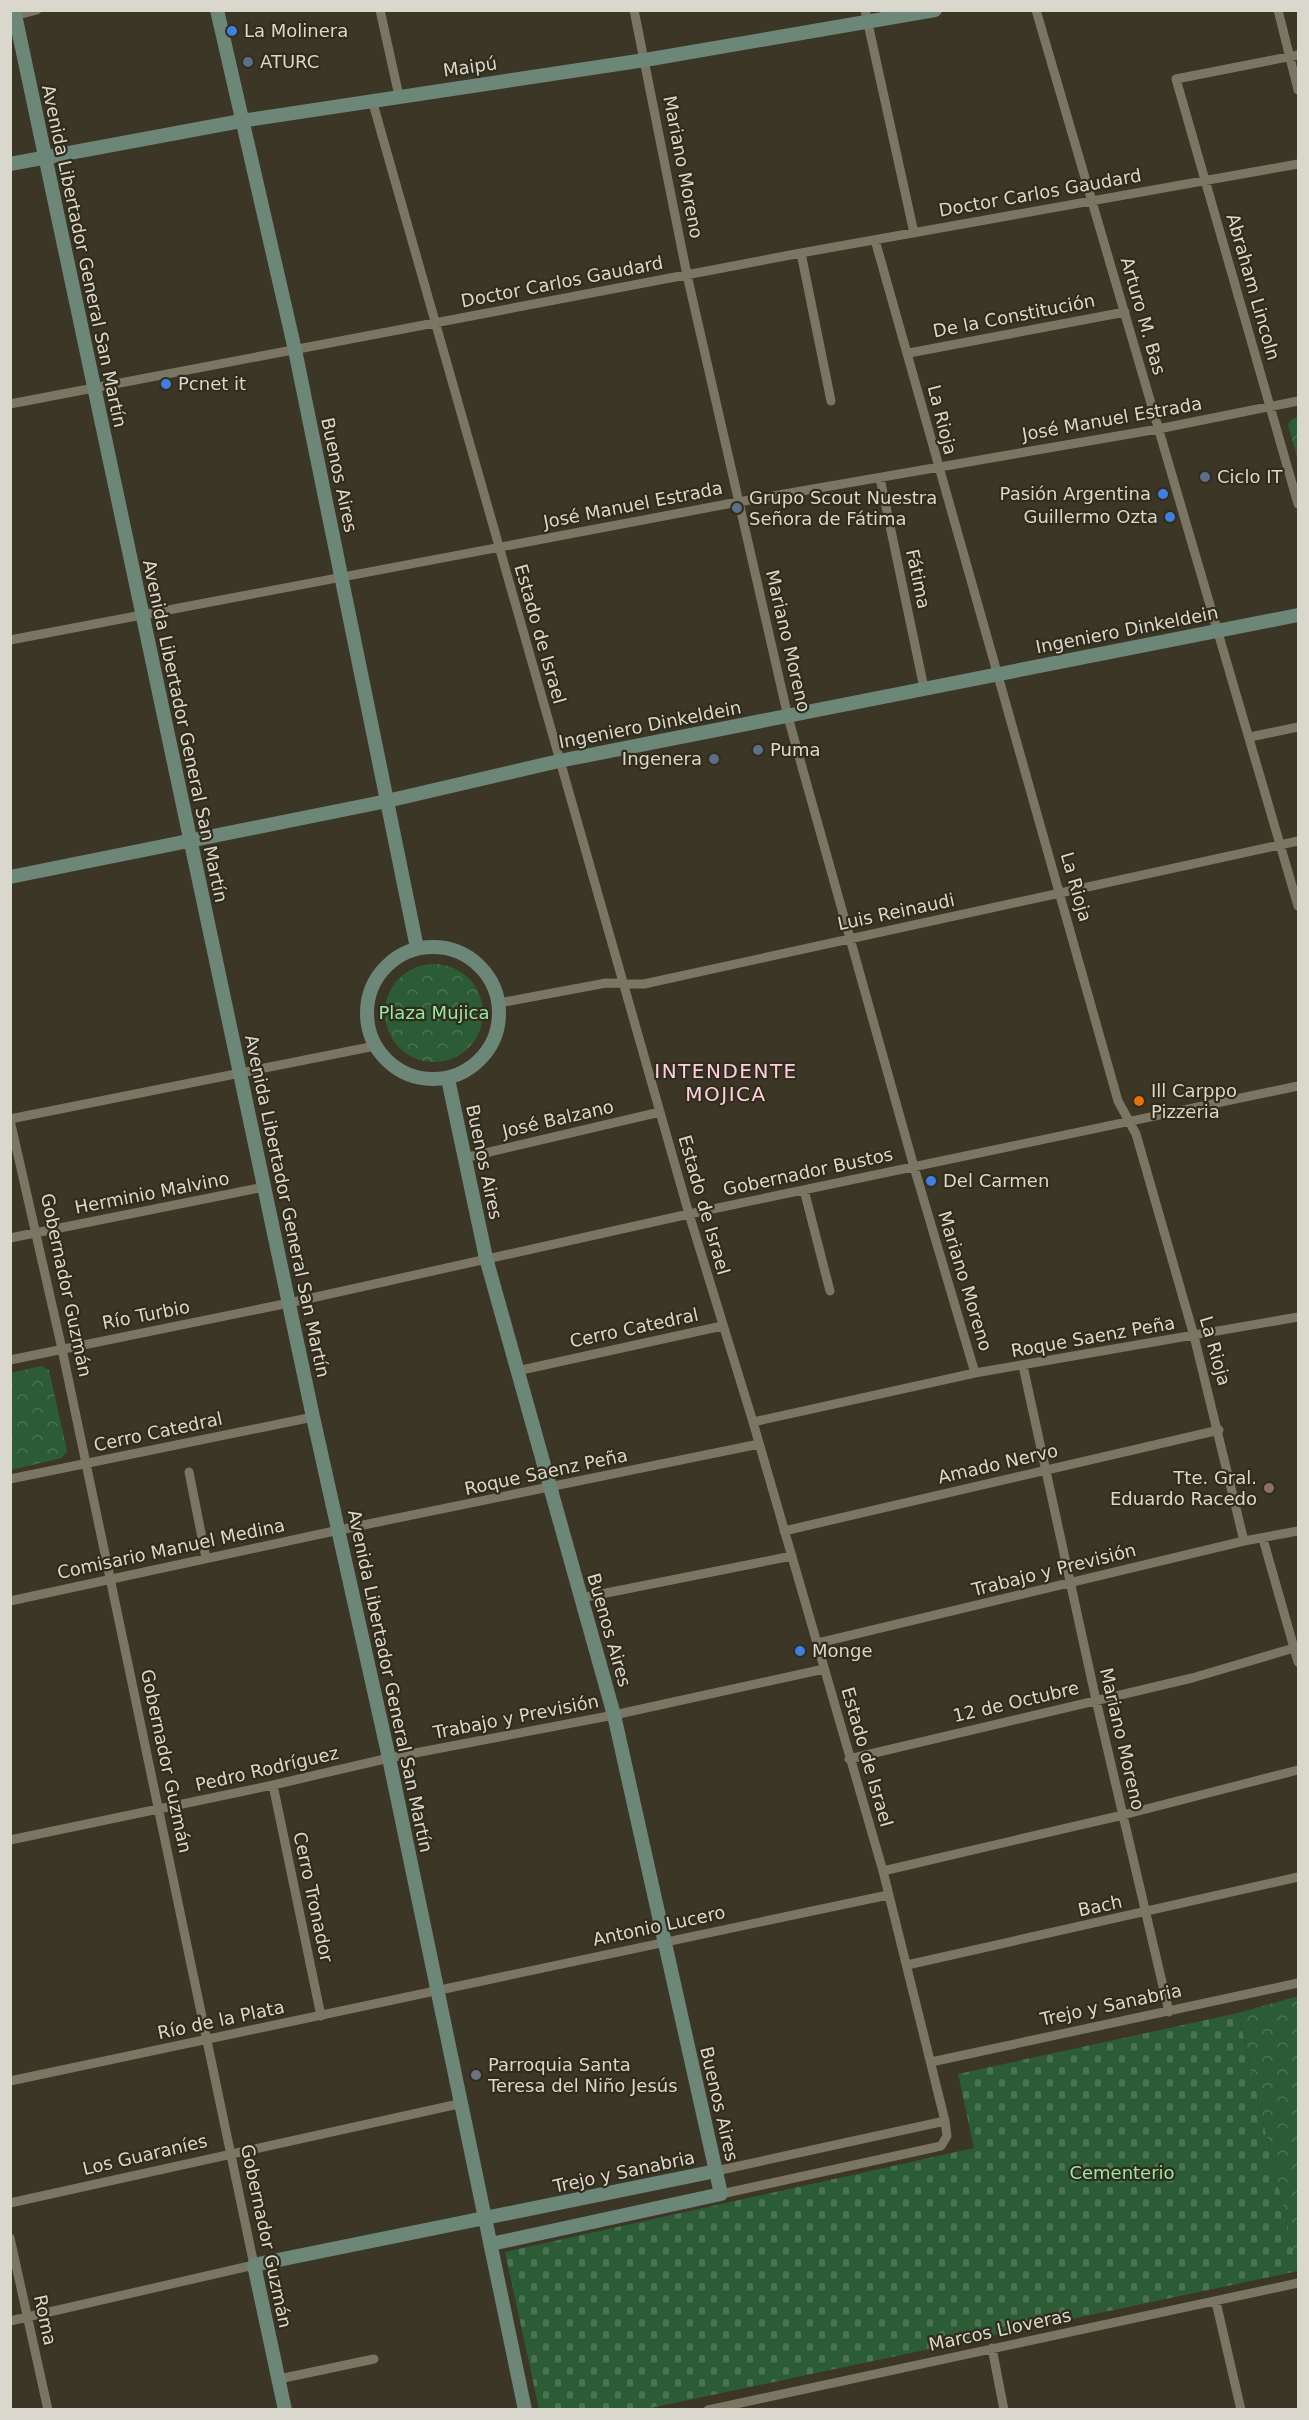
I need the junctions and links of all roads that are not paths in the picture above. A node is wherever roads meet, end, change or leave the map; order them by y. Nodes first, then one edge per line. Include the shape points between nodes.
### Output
1 (37, 10) edge
2 (217, 10) edge
3 (380, 10) edge
4 (634, 10) edge
5 (935, 10) edge
6 (1036, 10) edge
7 (1278, 10) edge
8 (13, 14) edge
9 (866, 16) edge
10 (1294, 56) edge
11 (645, 60) junction
12 (1299, 90) edge
13 (399, 96) junction
14 (372, 100) junction
15 (241, 121) junction
16 (45, 158) junction
17 (10, 164) edge
18 (1299, 164) edge
19 (1206, 180) junction
20 (1093, 200) junction
21 (914, 233) junction
22 (875, 240) junction
23 (801, 253) junction
24 (687, 275) junction
25 (1125, 312) junction
26 (434, 322) junction
27 (295, 350) junction
28 (909, 353) junction
29 (93, 386) junction
30 (831, 401) dead end
31 (1299, 401) edge
32 (10, 404) edge
33 (1269, 406) junction
34 (1158, 429) junction
35 (937, 467) junction
36 (880, 478) junction
37 (738, 502) junction
38 (1299, 504) edge
39 (498, 547) junction
40 (341, 577) junction
41 (142, 615) junction
42 (1299, 615) edge
43 (1217, 631) junction
44 (10, 640) edge
45 (996, 673) junction
46 (924, 688) junction
47 (788, 717) junction
48 (1299, 728) edge
49 (1250, 737) junction
50 (559, 761) junction
51 (387, 801) junction
52 (190, 840) junction
53 (1299, 841) edge
54 (1279, 844) junction
55 (10, 877) edge
56 (1061, 894) junction
57 (1299, 906) edge
58 (849, 938) junction
59 (417, 948) junction
60 (625, 982) junction
61 (499, 1003) junction
62 (375, 1046) junction
63 (240, 1075) junction
64 (448, 1078) junction
65 (1299, 1086) edge
66 (660, 1112) junction
67 (10, 1119) edge
68 (1130, 1120) junction
69 (464, 1158) junction
70 (914, 1167) junction
71 (264, 1187) junction
72 (804, 1190) junction
73 (689, 1214) junction
74 (36, 1232) junction
75 (10, 1238) edge
76 (486, 1258) junction
77 (830, 1291) dead end
78 (289, 1303) junction
79 (1299, 1317) edge
80 (722, 1326) junction
81 (1194, 1336) junction
82 (62, 1349) junction
83 (10, 1360) edge
84 (1023, 1366) junction
85 (517, 1371) junction
86 (975, 1373) junction
87 (313, 1417) junction
88 (753, 1422) junction
89 (1219, 1430) junction
90 (759, 1444) junction
91 (85, 1464) junction
92 (1046, 1470) junction
93 (189, 1472) dead end
94 (10, 1479) edge
95 (551, 1488) junction
96 (339, 1530) junction
97 (784, 1531) junction
98 (1299, 1531) edge
99 (1263, 1539) junction
100 (1244, 1541) junction
101 (792, 1557) junction
102 (206, 1558) junction
103 (110, 1579) junction
104 (1070, 1583) junction
105 (581, 1598) junction
106 (10, 1601) edge
107 (818, 1643) junction
108 (1294, 1648) junction
109 (1299, 1662) edge
110 (824, 1669) junction
111 (1095, 1700) junction
112 (615, 1715) junction
113 (389, 1758) junction
114 (849, 1759) junction
115 (1299, 1770) edge
116 (273, 1785) junction
117 (158, 1810) junction
118 (1123, 1815) junction
119 (10, 1840) edge
120 (883, 1871) junction
121 (1299, 1877) edge
122 (888, 1895) junction
123 (1146, 1913) junction
124 (664, 1942) junction
125 (907, 1965) junction
126 (1299, 1983) edge
127 (438, 1990) junction
128 (1169, 2012) junction
129 (321, 2016) junction
130 (206, 2039) junction
131 (931, 2062) junction
132 (10, 2081) edge
133 (463, 2103) junction
134 (945, 2121) junction
135 (230, 2153) junction
136 (716, 2171) junction
137 (721, 2194) junction
138 (10, 2203) edge
139 (486, 2218) junction
140 (10, 2238) edge
141 (491, 2244) junction
142 (254, 2265) junction
143 (1299, 2283) edge
144 (1216, 2301) junction
145 (28, 2317) junction
146 (10, 2321) edge
147 (992, 2348) junction
148 (374, 2359) dead end
149 (279, 2379) junction
150 (763, 2397) junction
151 (48, 2409) edge
152 (285, 2409) edge
153 (525, 2409) edge
154 (708, 2409) edge
155 (765, 2409) edge
156 (1004, 2409) edge
157 (1241, 2409) edge

1 - 8 street
2 - 15 main road, Buenos Aires
3 - 13 street
4 - 11 street, Mariano Moreno
5 - 9 main road, Maipú
6 - 20 street, Arturo M. Bas
7 - 10 street
8 - 16 main road, Avenida Libertador General San Martín
9 - 11 main road, Maipú
9 - 21 street
10 - 12 street
10 - 19 street, Abraham Lincoln via 1176,79
11 - 13 main road, Maipú
11 - 24 street, Mariano Moreno
13 - 14 main road, Maipú
14 - 15 main road, Maipú
14 - 26 street, Estado de Israel
15 - 16 main road, Maipú
15 - 27 main road, Buenos Aires
16 - 17 main road, Maipú
16 - 29 main road, Avenida Libertador General San Martín
18 - 19 street, Doctor Carlos Gaudard
19 - 20 street, Doctor Carlos Gaudard
19 - 33 street, Abraham Lincoln
20 - 21 street, Doctor Carlos Gaudard
20 - 25 street, Arturo M. Bas
21 - 22 street, Doctor Carlos Gaudard
22 - 23 street, Doctor Carlos Gaudard
22 - 28 street, La Rioja
23 - 24 street, Doctor Carlos Gaudard
23 - 30 street
24 - 26 street, Doctor Carlos Gaudard
24 - 37 street, Mariano Moreno
25 - 28 street, De la Constitución
25 - 34 street, Arturo M. Bas
26 - 27 street, Doctor Carlos Gaudard
26 - 39 street, Estado de Israel
27 - 29 street, Doctor Carlos Gaudard
27 - 40 main road, Buenos Aires
28 - 35 street, La Rioja
29 - 32 street, Doctor Carlos Gaudard
29 - 41 main road, Avenida Libertador General San Martín
31 - 33 street, José Manuel Estrada
33 - 34 street, José Manuel Estrada
33 - 38 street, Abraham Lincoln
34 - 35 street, José Manuel Estrada
34 - 43 street, Arturo M. Bas
35 - 36 street, José Manuel Estrada
35 - 45 street, La Rioja
36 - 37 street, José Manuel Estrada
36 - 46 street, Fátima
37 - 39 street, José Manuel Estrada
37 - 47 street, Mariano Moreno
39 - 40 street, José Manuel Estrada
39 - 50 street, Estado de Israel
40 - 41 street, José Manuel Estrada
40 - 51 main road, Buenos Aires
41 - 44 street, José Manuel Estrada
41 - 52 main road, Avenida Libertador General San Martín
42 - 43 main road, Ingeniero Dinkeldein
43 - 45 main road, Ingeniero Dinkeldein
43 - 49 street, Arturo M. Bas
45 - 46 main road, Ingeniero Dinkeldein
45 - 56 street, La Rioja
46 - 47 main road, Ingeniero Dinkeldein
47 - 50 main road, Ingeniero Dinkeldein
47 - 58 street, Mariano Moreno
48 - 49 street
49 - 54 street, Arturo M. Bas
50 - 51 main road, Ingeniero Dinkeldein
50 - 60 street, Estado de Israel
51 - 52 main road, Ingeniero Dinkeldein
51 - 59 main road, Buenos Aires
52 - 55 main road, Ingeniero Dinkeldein
52 - 63 main road, Avenida Libertador General San Martín
53 - 54 street, Luis Reinaudi
54 - 56 street, Luis Reinaudi
54 - 57 street, Arturo M. Bas
56 - 58 street, Luis Reinaudi
56 - 68 street, La Rioja via 1118,1101
58 - 60 street, Luis Reinaudi via 644,984
58 - 70 street, Mariano Moreno
59 - 61 main road via 460,952 492,982
59 - 62 main road via 386,965 372,987 366,1013
60 - 61 street, Luis Reinaudi via 606,982
60 - 66 street, Estado de Israel
61 - 64 main road via 499,1023 488,1050 467,1071
62 - 63 street
62 - 64 main road via 388,1063 406,1075 427,1080
63 - 67 street
63 - 71 main road, Avenida Libertador General San Martín
64 - 69 main road, Buenos Aires
65 - 68 street, Gobernador Bustos
66 - 69 street, José Balzano
66 - 73 street, Estado de Israel
67 - 74 street, Gobernador Guzmán
68 - 70 street, Gobernador Bustos
68 - 81 street, La Rioja
69 - 76 main road, Buenos Aires
70 - 72 street, Gobernador Bustos
70 - 86 street, Mariano Moreno
71 - 74 street, Herminio Malvino
71 - 78 main road, Avenida Libertador General San Martín
72 - 73 street, Gobernador Bustos
72 - 77 street
73 - 76 street, Gobernador Bustos
73 - 80 street, Estado de Israel
74 - 75 street, Herminio Malvino
74 - 82 street, Gobernador Guzmán
76 - 78 street, Gobernador Bustos
76 - 85 main road, Buenos Aires
78 - 82 street, Río Turbio
78 - 87 main road, Avenida Libertador General San Martín
79 - 81 street, Roque Saenz Peña
80 - 85 street, Cerro Catedral
80 - 88 street, Estado de Israel
81 - 84 street, Roque Saenz Peña
81 - 89 street, La Rioja
82 - 83 street, Río Turbio
82 - 91 street, Gobernador Guzmán
84 - 86 street, Roque Saenz Peña
84 - 92 street, Mariano Moreno
85 - 95 main road, Buenos Aires
86 - 88 street, Roque Saenz Peña
87 - 91 street, Cerro Catedral
87 - 96 main road, Avenida Libertador General San Martín
88 - 90 street, Estado de Israel
89 - 92 street, Amado Nervo
89 - 100 street, La Rioja
90 - 95 street, Roque Saenz Peña
90 - 97 street, Estado de Israel
91 - 94 street, Cerro Catedral
91 - 103 street, Gobernador Guzmán
92 - 97 street, Amado Nervo
92 - 104 street, Mariano Moreno
93 - 102 street
95 - 96 street, Roque Saenz Peña
95 - 105 main road, Buenos Aires
96 - 102 street, Comisario Manuel Medina
96 - 113 main road, Avenida Libertador General San Martín
97 - 101 street, Estado de Israel
98 - 99 street, Trabajo y Previsión
99 - 100 street, Trabajo y Previsión
99 - 108 street
100 - 104 street, Trabajo y Previsión
101 - 105 street
101 - 107 street, Estado de Israel
102 - 103 street, Comisario Manuel Medina
103 - 106 street, Comisario Manuel Medina
103 - 117 street, Gobernador Guzmán
104 - 107 street, Trabajo y Previsión
104 - 111 street, Mariano Moreno
105 - 112 main road, Buenos Aires
107 - 110 street, Estado de Israel
108 - 109 street
108 - 111 street, 12 de Octubre via 1192,1678
110 - 112 street, Trabajo y Previsión
110 - 114 street, Estado de Israel
111 - 114 street, 12 de Octubre
111 - 118 street, Mariano Moreno
112 - 113 street, Trabajo y Previsión
112 - 124 main road, Buenos Aires
113 - 116 street, Pedro Rodríguez
113 - 127 main road, Avenida Libertador General San Martín
114 - 120 street, Estado de Israel
115 - 118 street
116 - 117 street, Pedro Rodríguez
116 - 129 street, Cerro Tronador
117 - 119 street, Pedro Rodríguez
117 - 130 street, Gobernador Guzmán
118 - 120 street
118 - 123 street, Mariano Moreno
120 - 122 street, Estado de Israel
121 - 123 street, Bach
122 - 124 street, Antonio Lucero
122 - 125 street, Estado de Israel
123 - 125 street, Bach
123 - 128 street, Mariano Moreno
124 - 127 street, Antonio Lucero
124 - 136 main road, Buenos Aires
125 - 131 street, Estado de Israel
126 - 128 street, Trejo y Sanabria
127 - 129 street, Río de la Plata
127 - 133 main road, Avenida Libertador General San Martín
128 - 131 street, Trejo y Sanabria
129 - 130 street, Río de la Plata
130 - 132 street, Río de la Plata
130 - 135 street, Gobernador Guzmán
131 - 134 street, Estado de Israel
133 - 135 street, Los Guaraníes
133 - 139 main road, Avenida Libertador General San Martín
134 - 136 street, Trejo y Sanabria
134 - 137 street, Estado de Israel via 947,2136 941,2145
135 - 138 street, Los Guaraníes
135 - 142 street, Gobernador Guzmán
136 - 137 main road, Buenos Aires
136 - 139 main road, Trejo y Sanabria
137 - 141 main road
139 - 141 main road, Avenida Libertador General San Martín
139 - 142 main road, Trejo y Sanabria
140 - 145 street, Roma
141 - 153 main road, Avenida Libertador General San Martín
142 - 145 street
142 - 149 main road, Gobernador Guzmán
143 - 144 street, Marcos Lloveras
144 - 147 street, Marcos Lloveras
144 - 157 street
145 - 146 street
145 - 151 street, Roma
147 - 150 street, Marcos Lloveras
147 - 156 street
148 - 149 street
149 - 152 main road, Gobernador Guzmán
150 - 154 street, Marcos Lloveras
150 - 155 street

